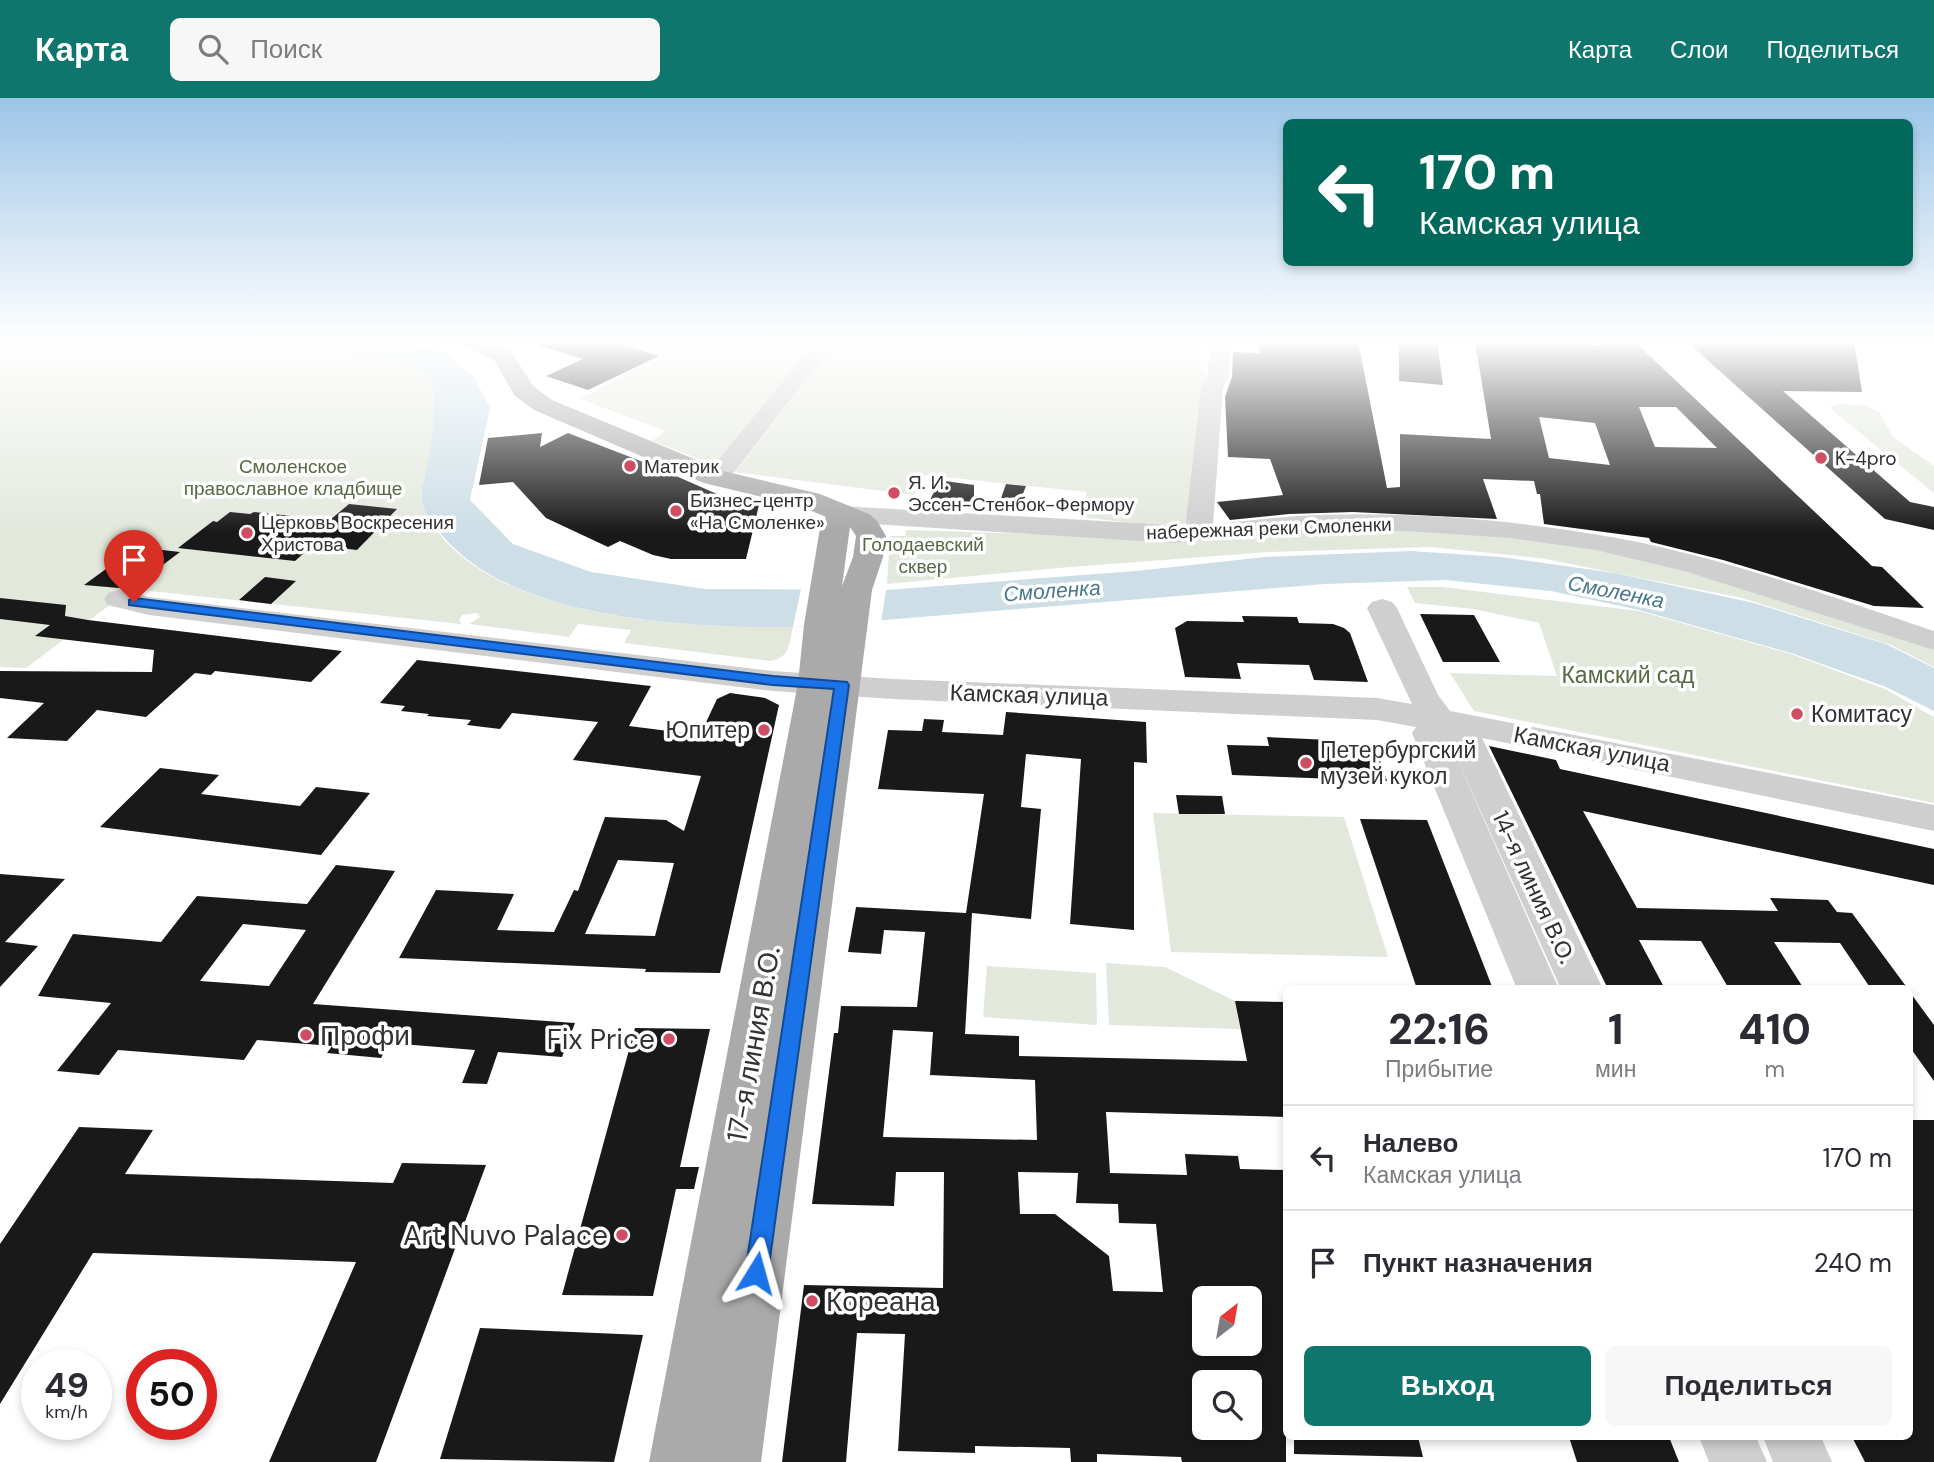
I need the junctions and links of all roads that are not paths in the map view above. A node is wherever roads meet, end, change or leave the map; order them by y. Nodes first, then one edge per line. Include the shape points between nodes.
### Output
1 (542, 405) edge
2 (775, 405) edge
3 (1210, 405) edge
4 (713, 477) junction
5 (841, 514) junction
6 (1204, 533) junction
7 (118, 599) dead end
8 (1382, 608) dead end
9 (1934, 641) edge
10 (828, 684) junction
11 (1439, 720) junction
12 (1934, 818) edge
13 (1536, 985) edge
14 (1580, 985) edge
15 (1728, 1440) edge
16 (1792, 1440) edge
17 (681, 1462) edge
18 (729, 1462) edge
19 (1738, 1462) edge
20 (1803, 1462) edge

1 - 4 main road, набережная реки Смоленки
2 - 4 street
3 - 6 street via 1199,521
4 - 5 main road, набережная реки Смоленки via 810,500
5 - 6 street, набережная реки Смоленки via 1163,535
5 - 10 main road, 17-я линия В.О. via 835,528 838,607
6 - 9 street, набережная реки Смоленки via 1318,523 1381,523 1563,537 1705,568
7 - 10 street, Камская улица via 160,608
8 - 11 street, 14-я линия В.О. via 1423,697
10 - 11 street, Камская улица via 1377,709
10 - 17 main road, 17-я линия В.О.
10 - 18 main road
11 - 12 street, Камская улица
11 - 13 street via 1429,733
11 - 14 street, 14-я линия В.О. via 1463,734
15 - 19 street
16 - 20 street

